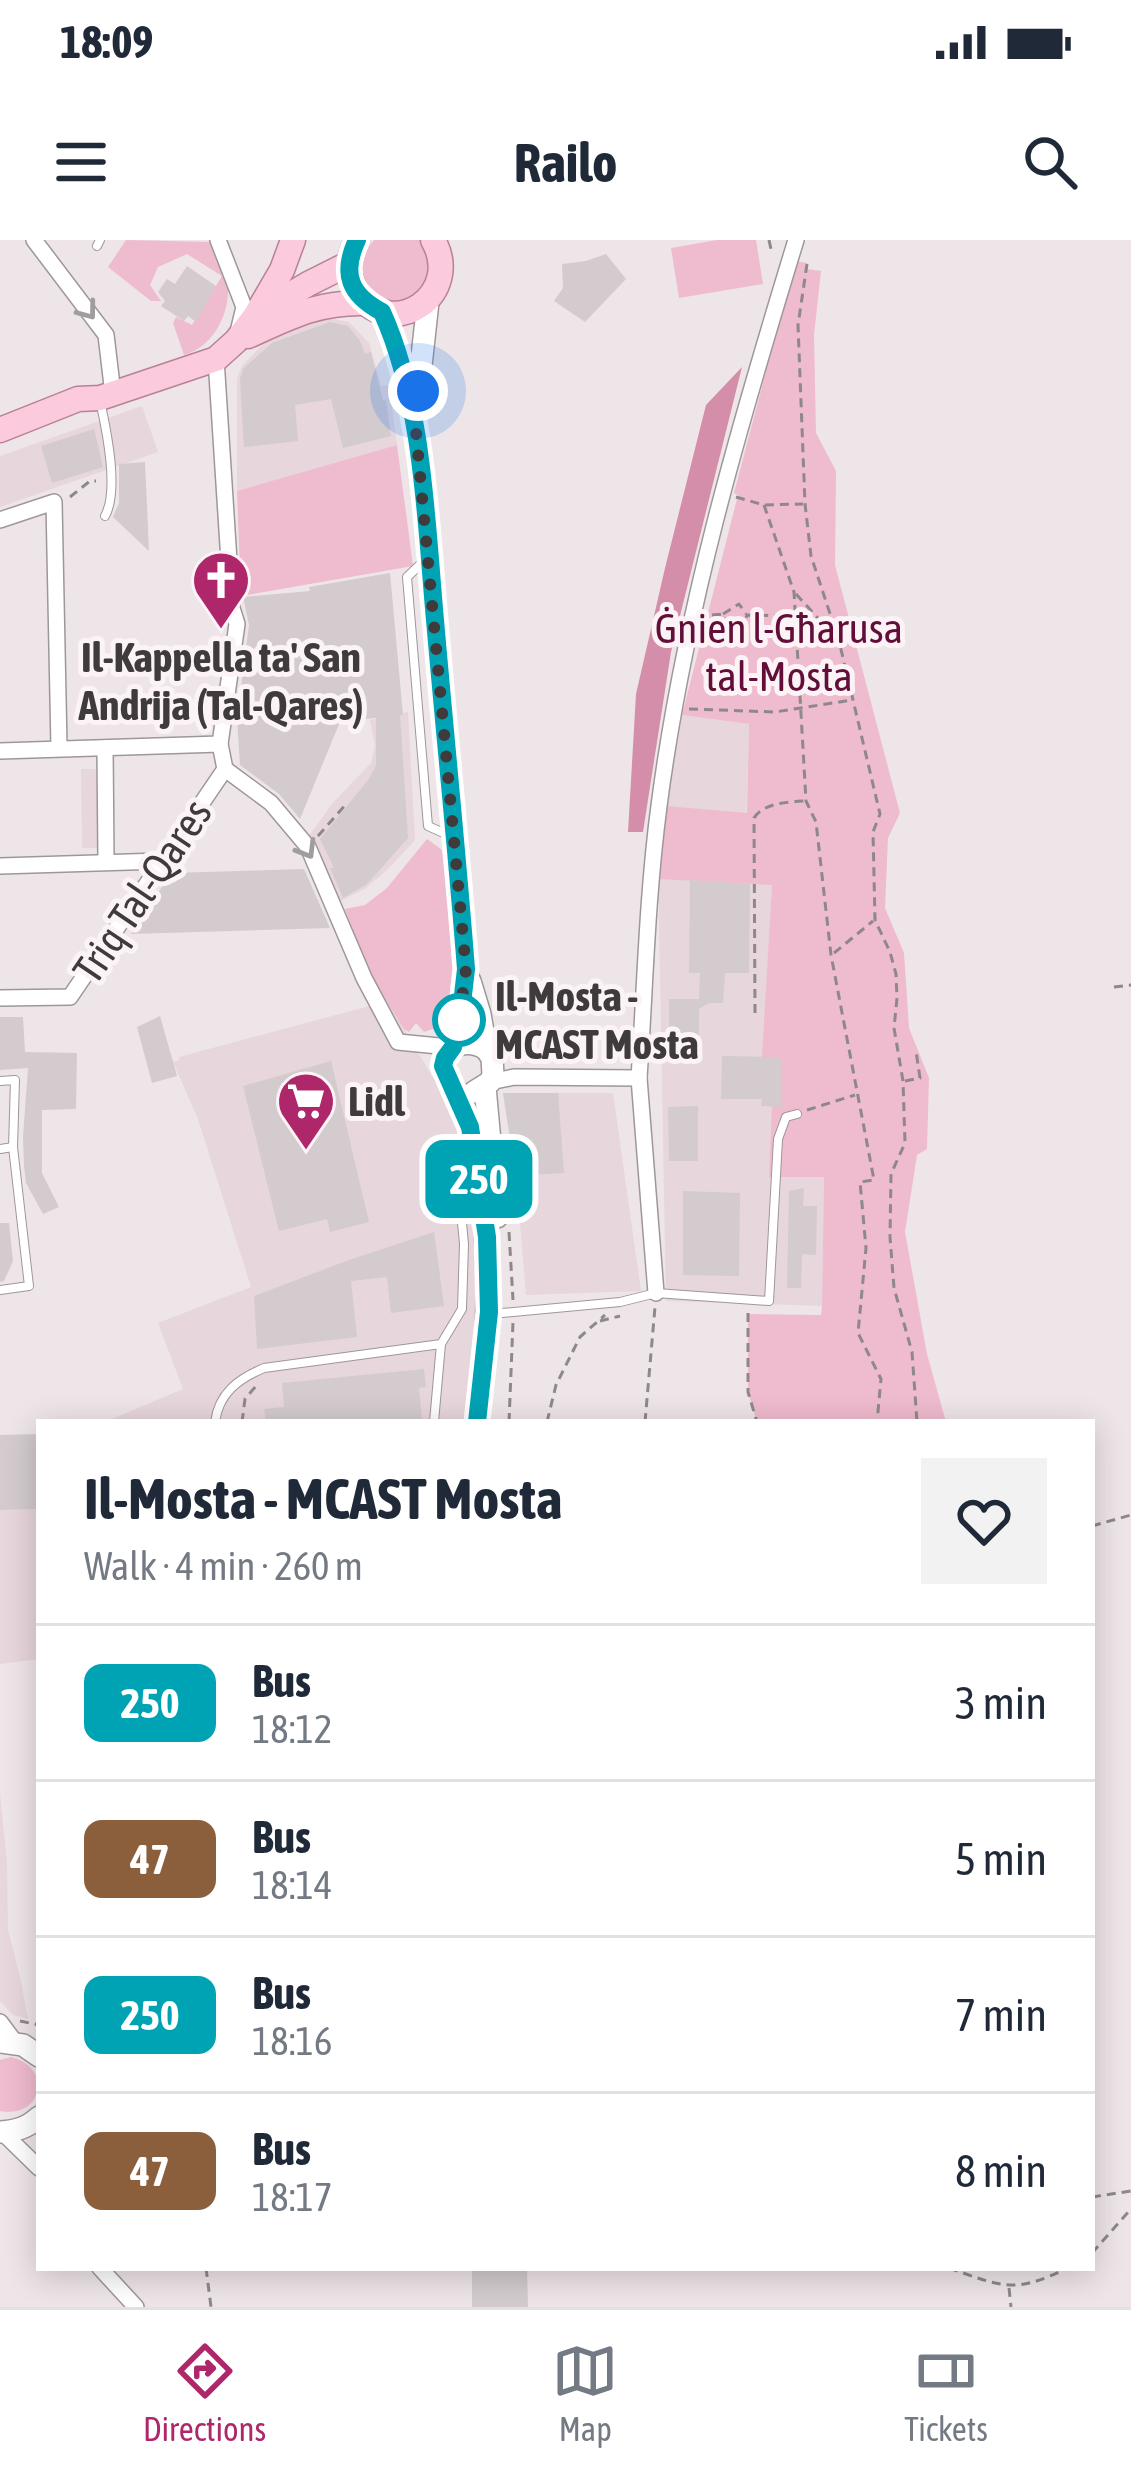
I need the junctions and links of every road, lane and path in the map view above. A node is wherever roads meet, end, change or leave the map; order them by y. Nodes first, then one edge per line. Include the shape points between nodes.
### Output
1 (34, 240) edge
2 (218, 240) edge
3 (292, 240) edge
4 (769, 240) edge
5 (796, 240) edge
6 (441, 245) edge
7 (348, 250) edge
8 (772, 254) dead end
9 (807, 264) dead end
10 (428, 302) junction
11 (374, 308) junction
12 (256, 315) junction
13 (236, 341) junction
14 (216, 359) junction
15 (106, 396) junction
16 (415, 421) junction
17 (0, 430) edge
18 (110, 479) junction
19 (721, 492) junction
20 (805, 504) junction
21 (764, 505) junction
22 (54, 508) junction
23 (105, 516) dead end
24 (0, 520) edge
25 (794, 592) junction
26 (724, 614) junction
27 (747, 615) junction
28 (794, 616) junction
29 (692, 617) junction
30 (839, 641) junction
31 (854, 700) junction
32 (802, 706) junction
33 (674, 709) junction
34 (220, 744) junction
35 (59, 747) junction
36 (106, 748) junction
37 (0, 751) edge
38 (225, 770) junction
39 (806, 801) junction
40 (347, 802) dead end
41 (308, 847) junction
42 (161, 861) junction
43 (106, 862) junction
44 (0, 866) edge
45 (874, 920) junction
46 (831, 955) junction
47 (466, 969) junction
48 (1131, 985) edge
49 (1114, 987) dead end
50 (0, 998) edge
51 (754, 1013) dead end
52 (916, 1052) dead end
53 (489, 1053) junction
54 (449, 1054) junction
55 (514, 1077) junction
56 (639, 1078) junction
57 (0, 1081) edge
58 (903, 1081) junction
59 (487, 1084) junction
60 (455, 1089) junction
61 (857, 1094) junction
62 (797, 1114) joint
63 (13, 1147) junction
64 (0, 1149) edge
65 (461, 1212) dead end
66 (487, 1237) junction
67 (464, 1244) junction
68 (615, 1287) dead end
69 (0, 1289) edge
70 (656, 1293) junction
71 (749, 1300) junction
72 (620, 1302) junction
73 (462, 1310) junction
74 (502, 1312) junction
75 (441, 1344) junction
76 (259, 1382) dead end
77 (215, 1419) edge
78 (242, 1419) edge
79 (434, 1419) edge
80 (478, 1419) edge
81 (491, 1419) edge
82 (509, 1419) edge
83 (548, 1419) edge
84 (645, 1419) edge
85 (756, 1419) edge
86 (877, 1419) edge
87 (917, 1419) edge
88 (1131, 1515) edge
89 (1095, 1525) edge
90 (0, 2022) edge
91 (23, 2044) edge
92 (36, 2120) edge
93 (1, 2132) edge
94 (36, 2165) edge
95 (1131, 2191) edge
96 (1095, 2197) edge
97 (1131, 2209) edge
98 (1095, 2251) edge
99 (103, 2271) edge
100 (206, 2271) edge
101 (958, 2271) edge
102 (1059, 2271) edge
103 (1009, 2287) junction
104 (136, 2307) edge
105 (211, 2307) edge
106 (1011, 2307) edge

1 -> 15 street via 106,335
2 - 13 street via 244,307
3 - 12 main road
4 - 8 path
5 - 19 street
6 - 10 main road via 441,280
7 - 11 main road via 352,285
7 - 12 main road
9 - 20 path via 798,325
10 - 11 main road via 406,313
10 - 16 main road
11 - 13 main road via 309,308
11 - 16 main road via 402,362
12 - 13 main road
13 - 14 main road
14 - 15 main road
14 - 34 street, Triq Tal-Qares via 237,624
15 - 17 main road
15 - 18 lane
16 - 47 main road
18 - 22 path via 90,481
18 - 23 lane
19 - 21 path
19 - 29 street
20 - 21 path
20 - 30 path
21 - 25 path
22 - 24 street
22 - 35 street
25 - 28 path
25 - 30 path
26 - 27 path via 740,604
26 - 27 path via 736,637
26 - 29 path
27 - 28 path
28 - 32 path
29 - 33 street
30 - 31 path
31 - 32 path
31 - 45 path via 880,814 872,832
32 - 33 path
32 - 39 path
33 - 56 street via 658,806
34 - 36 street
34 - 38 street, Triq Tal-Qares
35 - 36 street
35 - 37 street
36 - 43 street
38 - 41 street via 272,802
38 - 42 street, Triq Tal-Qares
39 - 46 path via 816,822
39 - 51 path via 754,818
40 - 41 path
41 -> 54 street via 364,978 402,1043
42 - 43 street
42 - 50 street, Triq Tal-Qares via 70,997
43 - 44 street
45 - 46 path
45 - 58 path via 895,965
46 - 61 path
47 - 53 main road
47 - 54 main road
48 - 49 path
52 - 58 path via 920,1078
53 - 54 main road via 467,1042
53 - 55 street
53 - 59 main road
54 - 60 main road
55 - 56 street
55 - 59 street
56 - 70 street
57 - 63 lane via 15,1080
58 - 87 path via 905,1143 891,1174 890,1237
59 - 60 main road via 476,1092
59 - 74 main road
60 - 66 main road via 470,1127
61 - 62 path
61 - 86 path via 874,1180 860,1182 866,1248 859,1334 881,1379
62 - 71 lane via 786,1117 778,1139 769,1301
63 - 64 lane
63 - 69 lane via 29,1286
65 - 67 lane
66 - 67 lane
66 - 74 main road
67 - 73 lane
68 - 72 lane
70 - 71 lane
70 - 72 lane
70 - 84 path
71 - 85 path via 748,1392
72 - 74 lane
72 - 83 path via 580,1336
73 - 74 lane
73 - 75 lane
74 - 80 main road
74 - 81 main road
74 - 82 path
75 - 77 lane via 264,1368 229,1389
75 - 79 lane
76 - 78 path
88 - 89 path
90 - 91 street
92 - 93 main road
93 - 94 street
95 - 96 path
97 - 98 path
99 - 104 street
100 - 105 path
101 - 103 path
102 - 103 path
103 - 106 path

